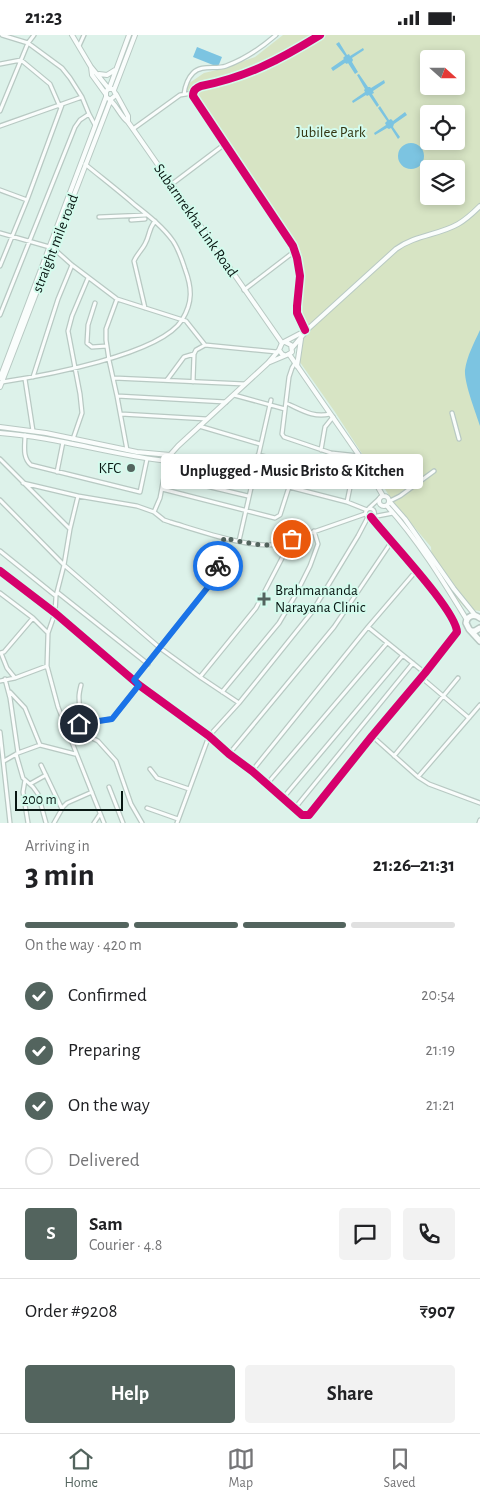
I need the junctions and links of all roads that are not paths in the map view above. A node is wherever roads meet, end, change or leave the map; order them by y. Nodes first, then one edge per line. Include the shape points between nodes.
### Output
1 (2, 35) edge
2 (34, 35) edge
3 (72, 35) edge
4 (84, 35) edge
5 (129, 35) edge
6 (135, 35) edge
7 (276, 35) edge
8 (320, 35) edge
9 (28, 43) junction
10 (79, 46) junction
11 (21, 60) junction
12 (0, 63) edge
13 (91, 67) junction
14 (116, 69) junction
15 (97, 73) junction
16 (109, 89) junction
17 (115, 92) junction
18 (193, 93) junction
19 (184, 94) junction
20 (107, 96) junction
21 (82, 97) junction
22 (61, 106) junction
23 (0, 111) edge
24 (89, 115) junction
25 (128, 122) junction
26 (95, 125) junction
27 (0, 126) edge
28 (133, 129) junction
29 (225, 144) junction
30 (85, 164) junction
31 (172, 184) junction
32 (0, 191) edge
33 (27, 200) junction
34 (480, 206) edge
35 (147, 215) junction
36 (99, 217) dead end
37 (145, 219) dead end
38 (131, 220) dead end
39 (155, 221) junction
40 (0, 233) edge
41 (12, 237) junction
42 (30, 241) junction
43 (51, 247) junction
44 (295, 251) junction
45 (0, 264) edge
46 (72, 265) junction
47 (88, 278) junction
48 (244, 290) junction
49 (117, 299) junction
50 (95, 303) dead end
51 (145, 309) junction
52 (0, 315) edge
53 (181, 321) junction
54 (307, 329) junction
55 (302, 337) junction
56 (283, 343) junction
57 (205, 345) junction
58 (107, 346) junction
59 (292, 348) junction
60 (278, 351) junction
61 (194, 353) junction
62 (287, 355) junction
63 (108, 359) junction
64 (268, 363) junction
65 (296, 364) junction
66 (75, 367) junction
67 (33, 377) junction
68 (114, 378) junction
69 (25, 379) junction
70 (1, 380) edge
71 (166, 381) junction
72 (194, 382) junction
73 (245, 384) junction
74 (0, 387) edge
75 (234, 395) junction
76 (117, 396) junction
77 (270, 401) dead end
78 (226, 402) junction
79 (286, 403) junction
80 (269, 406) junction
81 (285, 409) junction
82 (452, 413) dead end
83 (121, 414) junction
84 (331, 415) junction
85 (207, 419) junction
86 (0, 427) edge
87 (199, 427) junction
88 (33, 431) junction
89 (0, 433) edge
90 (25, 435) junction
91 (73, 439) junction
92 (459, 439) dead end
93 (63, 442) junction
94 (260, 444) junction
95 (320, 449) junction
96 (127, 450) junction
97 (170, 455) junction
98 (258, 455) junction
99 (359, 456) junction
100 (0, 459) edge
101 (147, 459) junction
102 (178, 460) junction
103 (168, 461) junction
104 (363, 461) junction
105 (434, 471) dead end
106 (57, 472) junction
107 (164, 476) junction
108 (252, 477) junction
109 (352, 477) junction
110 (23, 483) junction
111 (289, 487) junction
112 (162, 489) junction
113 (78, 496) junction
114 (248, 496) junction
115 (382, 497) junction
116 (0, 500) edge
117 (347, 502) junction
118 (389, 503) junction
119 (245, 510) junction
120 (154, 512) junction
121 (393, 513) junction
122 (369, 514) junction
123 (70, 529) junction
124 (314, 531) junction
125 (224, 538) junction
126 (292, 539) junction
127 (239, 541) junction
128 (392, 541) junction
129 (0, 551) edge
130 (64, 565) junction
131 (0, 571) edge
132 (416, 571) junction
133 (0, 593) edge
134 (57, 594) junction
135 (55, 613) junction
136 (478, 616) edge
137 (33, 618) junction
138 (467, 620) junction
139 (368, 627) junction
140 (480, 628) edge
141 (472, 631) junction
142 (48, 633) junction
143 (480, 641) edge
144 (387, 643) junction
145 (160, 648) junction
146 (1, 653) edge
147 (402, 655) junction
148 (413, 663) junction
149 (148, 664) junction
150 (47, 666) junction
151 (425, 673) junction
152 (200, 677) junction
153 (15, 678) junction
154 (422, 678) junction
155 (458, 678) dead end
156 (5, 679) junction
157 (134, 680) junction
158 (0, 681) edge
159 (81, 685) dead end
160 (139, 685) junction
161 (9, 692) junction
162 (222, 692) junction
163 (443, 696) junction
164 (238, 703) junction
165 (480, 705) edge
166 (469, 719) junction
167 (79, 724) junction
168 (0, 732) edge
169 (69, 737) junction
170 (209, 737) junction
171 (372, 737) junction
172 (40, 745) junction
173 (17, 754) junction
174 (76, 754) junction
175 (229, 754) junction
176 (394, 756) junction
177 (4, 761) junction
178 (41, 765) dead end
179 (150, 769) dead end
180 (252, 771) junction
181 (46, 775) junction
182 (418, 777) junction
183 (25, 780) junction
184 (30, 784) junction
185 (267, 784) junction
186 (109, 787) dead end
187 (189, 789) junction
188 (92, 792) junction
189 (283, 798) junction
190 (480, 803) edge
191 (146, 807) dead end
192 (295, 808) junction
193 (62, 809) junction
194 (100, 814) junction
195 (178, 821) edge
196 (10, 823) edge
197 (28, 823) edge
198 (46, 823) edge
199 (54, 823) edge
200 (94, 823) edge
201 (104, 823) edge
202 (123, 823) edge
203 (142, 823) edge

1 - 9 street
2 - 9 street
3 - 10 street
4 - 10 street
5 - 14 street, straight mile road
6 - 17 street, straight mile road
7 - 19 street via 232,64 203,68 193,73
8 - 18 street via 259,69 201,86
9 - 11 street
9 - 21 street via 62,68
10 - 13 street
11 - 12 street
11 - 22 street via 50,84
11 - 23 street
13 - 15 street
13 - 20 street via 92,75
14 - 15 street via 107,75
14 - 16 street, straight mile road
15 - 16 street
16 - 17 street
16 - 20 street, straight mile road
17 - 20 street, straight mile road via 114,97
17 - 25 street, Subarnrekha Link Road
18 - 19 street
18 - 29 street
19 - 28 street
20 - 25 street
20 - 26 street, straight mile road
20 - 30 street, straight mile road
21 - 22 street
21 - 24 street
22 - 27 street
22 - 33 street
24 - 26 street
24 - 42 street via 75,127
25 - 28 street, Subarnrekha Link Road
26 - 43 street, straight mile road
28 - 31 street, Subarnrekha Link Road
29 - 31 street
29 - 44 street
30 - 35 street
30 - 43 street, straight mile road
31 - 48 street, Subarnrekha Link Road
32 - 33 street
33 - 41 street
34 - 54 street via 457,224 403,243
35 - 36 street
35 - 39 street
37 - 38 street
39 - 51 street via 134,261
39 - 53 street via 176,245 190,282 191,293
40 - 41 street
41 - 42 street
41 - 45 street
42 - 43 street
42 - 52 street
43 - 46 street
43 - 70 street, straight mile road
44 - 48 street
44 - 54 street via 300,276 297,313
46 - 47 street
46 - 67 street
47 - 49 street
47 - 66 street via 68,331
48 - 56 street, Subarnrekha Link Road
49 - 51 street
49 - 58 street via 106,329
50 - 58 street via 88,325 87,343 92,347
51 - 53 street
53 - 57 street via 189,324
53 - 63 street via 166,336
54 - 55 street
54 - 56 street
55 - 59 street
55 - 65 street
56 - 59 street, Subarnrekha Link Road
56 - 60 street
57 - 60 street
57 - 61 street
58 - 63 street
59 - 62 street
60 - 62 street
60 - 64 street
61 - 71 street via 184,357
61 - 72 street
62 - 64 street
62 - 65 street
63 - 66 street
63 - 68 street
64 - 73 street
65 - 79 street via 289,377
65 - 84 street
66 - 67 street
66 - 91 street via 82,413
67 - 69 street
68 - 71 street
68 - 76 street
69 - 70 street
69 - 88 street
70 - 74 street, straight mile road
71 - 72 street
72 - 73 street
73 - 75 street
75 - 78 street
75 - 80 street
76 - 78 street
76 - 83 street
77 - 80 street
78 - 85 street
79 - 81 street
79 - 84 street via 314,415
80 - 81 street
80 - 94 street
81 - 95 street via 284,437
82 - 92 street
83 - 85 street
83 - 96 street
84 - 95 street
84 - 99 street
85 - 87 street
86 - 88 street
87 - 94 street
87 - 97 street
88 - 91 street
89 - 90 street
90 - 93 street
90 - 106 street via 24,456 28,462
91 - 96 street
93 - 101 street
93 - 106 street
94 - 98 street
95 - 99 street via 339,455
96 - 97 street
97 - 102 street
97 - 103 street
98 - 108 street
98 - 109 street
99 - 104 street
100 - 110 street
101 - 103 street
101 - 106 street via 140,492
102 - 103 street
102 - 108 street
103 - 107 street
104 - 109 street
104 - 115 street
105 - 118 street
107 - 112 street
107 - 114 street
108 - 111 street
108 - 114 street
109 - 117 street
110 - 113 street
110 - 123 street
111 - 117 street
111 - 119 street via 278,517
112 - 119 street
112 - 120 street
113 - 120 street
113 - 123 street
114 - 119 street
115 - 118 street via 388,497
115 - 118 street via 380,505 384,507
115 - 122 street
116 - 130 street
117 - 122 street
118 - 121 street
118 - 136 street via 405,519 454,589
119 - 127 street
120 - 125 street via 170,522
121 - 122 street
121 - 138 street
122 - 124 street
122 - 128 street
122 - 164 street via 312,612
123 - 130 street
124 - 126 street
124 - 162 street via 318,544 295,596 279,623
125 - 127 street
125 - 145 street via 212,582
126 - 127 street via 270,545
126 - 152 street via 256,609
128 - 132 street
128 - 175 street via 334,627
129 - 134 street
130 - 134 street
130 - 145 street
131 - 135 street
132 - 139 street
132 - 151 street via 458,629
133 - 137 street
134 - 135 street
134 - 149 street
135 - 142 street
135 - 157 street
136 - 138 highway via 471,615
137 - 142 street
137 - 146 street
138 - 141 highway
139 - 144 street
139 - 180 street
140 - 141 highway
141 - 143 highway
142 - 150 street
144 - 147 street
144 - 185 street
145 - 149 street
145 - 152 street
146 - 153 street
147 - 148 street
147 - 189 street
148 - 151 street
148 - 192 street
149 - 157 street
150 - 153 street
150 - 169 street
151 - 154 street
152 - 162 street
153 - 156 street
154 - 163 street
154 - 171 street
155 - 163 street
156 - 158 street
156 - 161 street
157 - 160 street
159 - 167 street via 82,716
160 - 167 street via 112,719
160 - 170 street
161 - 172 street via 25,709
161 - 173 street
162 - 164 street
163 - 166 street
163 - 176 street
164 - 170 street
165 - 166 street
166 - 182 street
167 - 169 street
168 - 177 street
169 - 174 street
169 - 203 street via 90,737 98,741 116,761
170 - 175 street
170 - 187 street
171 - 176 street
171 - 192 street via 309,815 302,815
172 - 173 street
172 - 174 street
173 - 177 street
173 - 183 street
174 - 188 street
175 - 180 street
176 - 182 street
177 - 196 street
178 - 181 street
179 - 187 street via 158,777
180 - 185 street
181 - 184 street
181 - 193 street
182 - 190 street
183 - 184 street
183 - 197 street via 23,792
184 - 198 street via 38,794
185 - 189 street
186 - 202 street
187 - 195 street
188 - 193 street via 67,803
188 - 194 street
189 - 192 street
191 - 195 street
193 - 199 street
194 - 200 street
194 - 201 street

